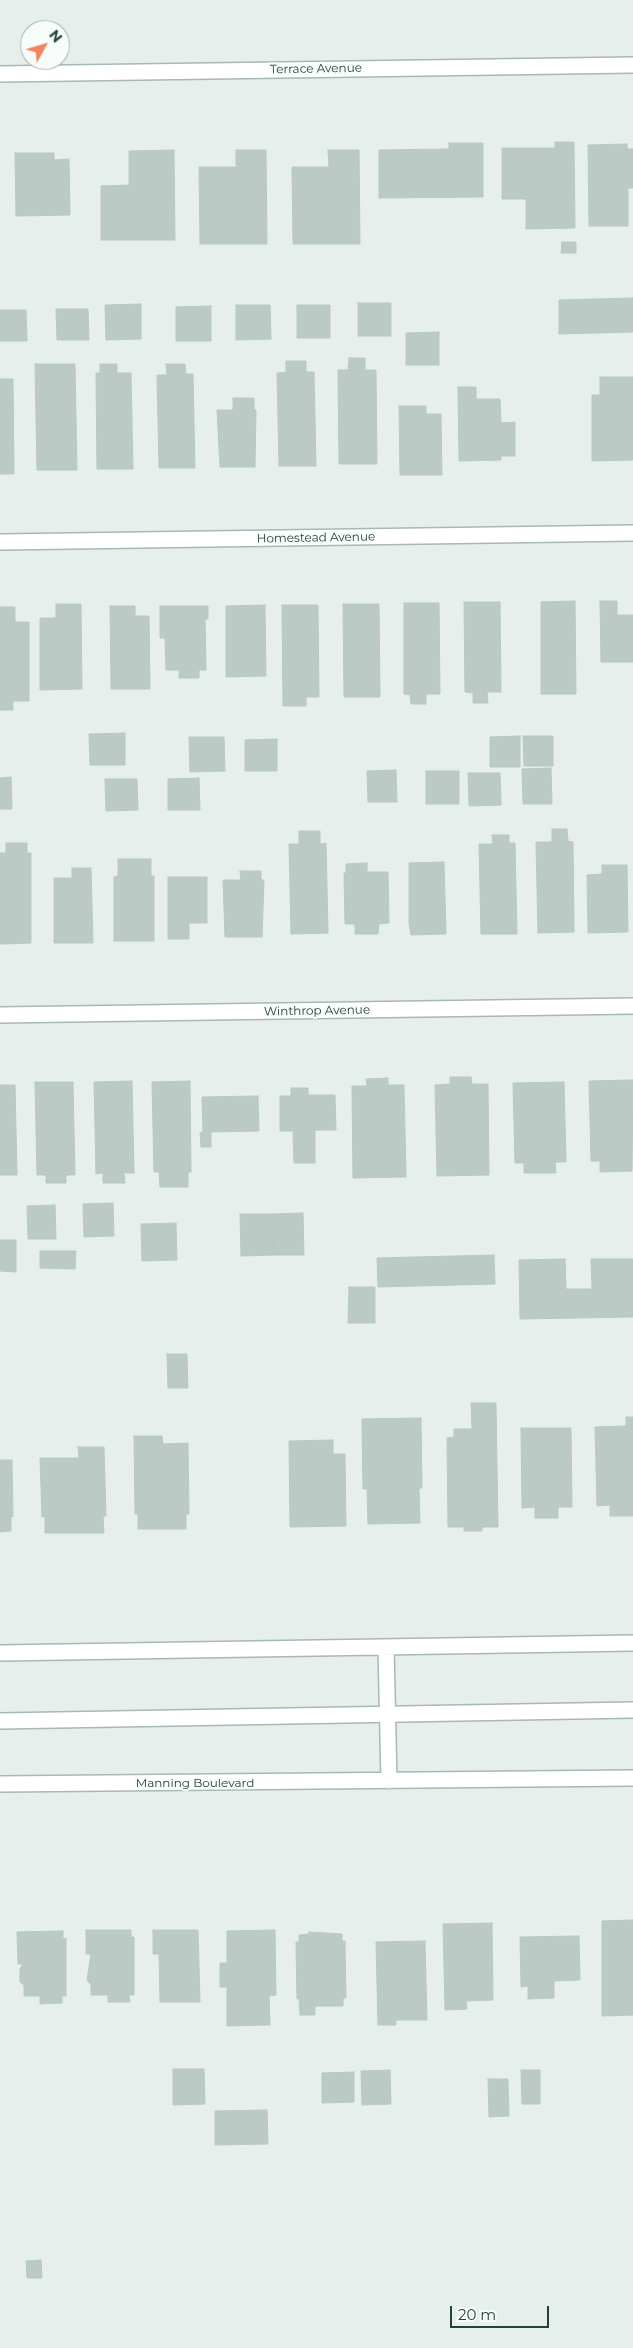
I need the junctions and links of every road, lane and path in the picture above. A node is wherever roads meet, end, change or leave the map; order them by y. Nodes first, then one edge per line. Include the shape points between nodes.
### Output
1 (633, 65) edge
2 (0, 74) edge
3 (633, 533) edge
4 (0, 542) edge
5 (633, 1006) edge
6 (0, 1015) edge
7 (633, 1643) edge
8 (386, 1648) junction
9 (0, 1653) edge
10 (633, 1710) edge
11 (388, 1715) junction
12 (0, 1721) edge
13 (633, 1778) edge
14 (389, 1781) junction
15 (0, 1784) edge

1 - 2 street, Terrace Avenue
3 - 4 street, Homestead Avenue
5 - 6 street, Winthrop Avenue
7 - 8 street
8 - 9 street
8 - 11 street
10 - 11 street
11 - 12 street
11 - 14 street
13 - 14 street, Manning Boulevard
14 - 15 street, Manning Boulevard

